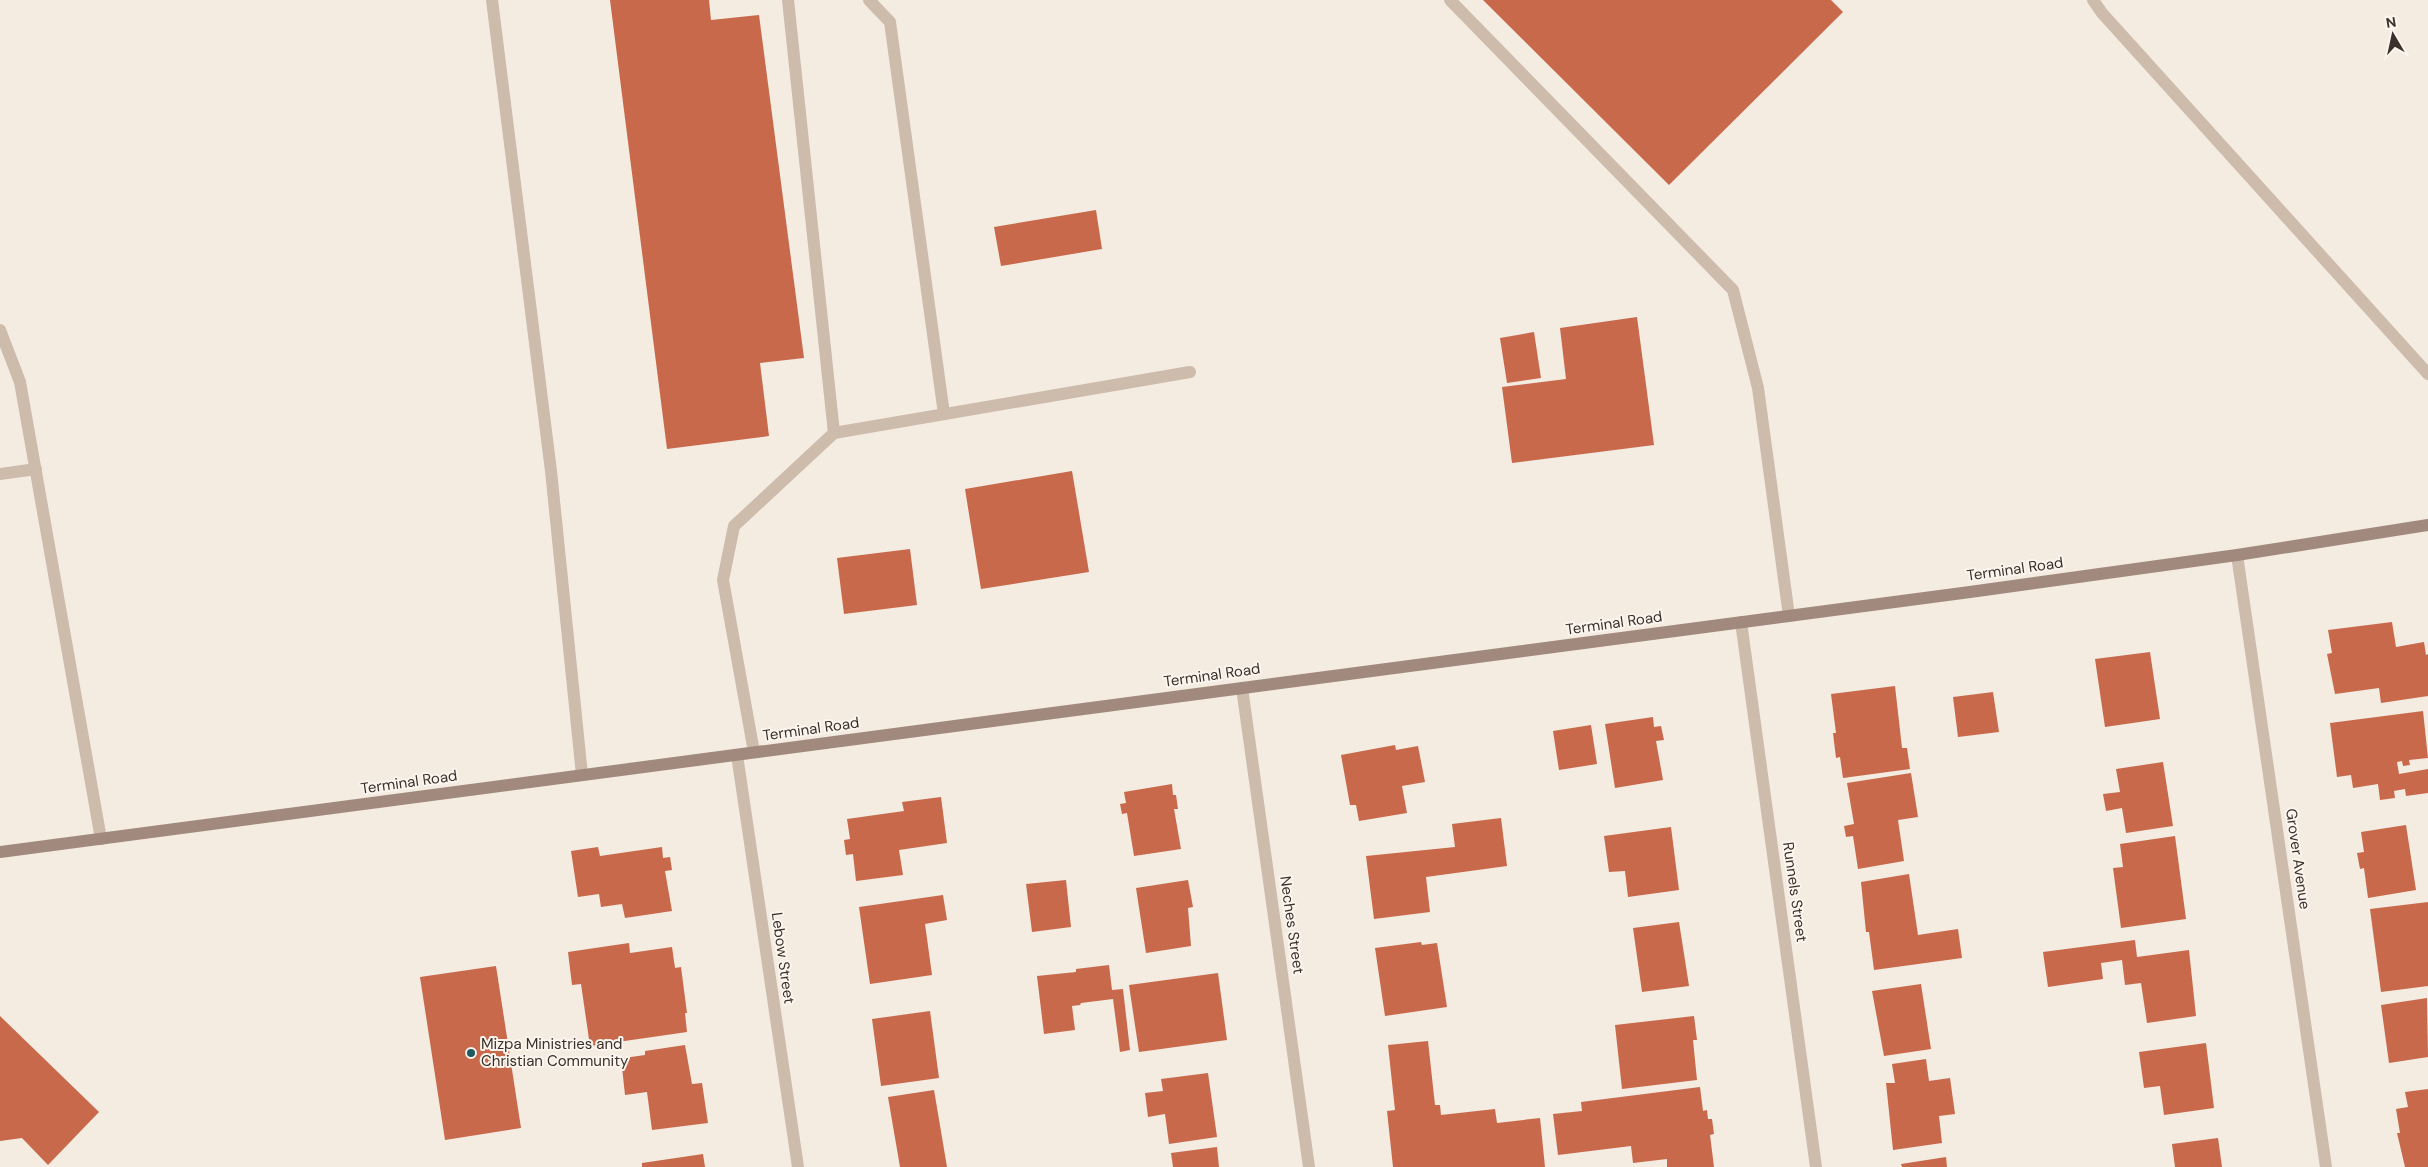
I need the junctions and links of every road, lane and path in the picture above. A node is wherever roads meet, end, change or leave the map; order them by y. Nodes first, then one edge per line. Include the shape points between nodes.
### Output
1 (492, 0) edge
2 (788, 0) edge
3 (869, 0) edge
4 (1450, 0) edge
5 (2093, 0) edge
6 (0, 330) edge
7 (1190, 372) dead end
8 (2428, 374) edge
9 (944, 414) junction
10 (834, 433) junction
11 (36, 469) junction
12 (0, 474) edge
13 (2428, 525) edge
14 (2237, 555) junction
15 (1789, 616) junction
16 (1741, 622) junction
17 (1242, 688) junction
18 (754, 752) junction
19 (736, 755) junction
20 (582, 775) junction
21 (101, 839) junction
22 (0, 852) edge
23 (798, 1167) edge
24 (1309, 1167) edge
25 (1816, 1167) edge
26 (2326, 1167) edge

1 - 20 street via 551,471
2 - 10 street
3 - 9 street via 890,22
4 - 15 street via 1733,290 1758,388
5 - 8 street
6 - 11 street via 20,382
7 - 9 street
9 - 10 street
10 - 18 street via 734,526 723,580
11 - 12 street
11 - 21 street
13 - 14 main road, Terminal Road
14 - 15 main road, Terminal Road
14 - 26 street, Grover Avenue
15 - 16 main road, Terminal Road
16 - 17 main road, Terminal Road
16 - 25 street, Runnels Street
17 - 18 main road, Terminal Road
17 - 24 street, Neches Street
18 - 19 main road, Terminal Road
19 - 20 main road, Terminal Road
19 - 23 street, Lebow Street
20 - 21 main road, Terminal Road
21 - 22 main road, Terminal Road

